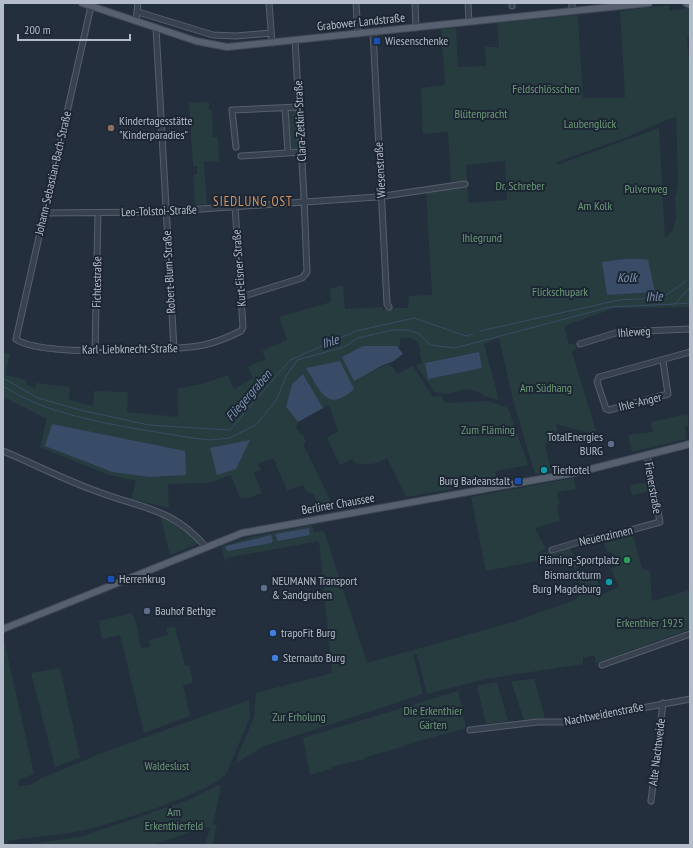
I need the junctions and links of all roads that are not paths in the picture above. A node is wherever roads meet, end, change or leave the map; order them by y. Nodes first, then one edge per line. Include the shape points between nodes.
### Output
1 (82, 3) edge
2 (138, 3) edge
3 (268, 3) edge
4 (356, 3) edge
5 (415, 3) edge
6 (468, 3) edge
7 (572, 3) edge
8 (649, 3) edge
9 (686, 3) edge
10 (690, 5) edge
11 (91, 6) junction
12 (572, 10) junction
13 (138, 12) junction
14 (136, 21) junction
15 (469, 22) junction
16 (156, 28) junction
17 (416, 28) junction
18 (373, 32) junction
19 (271, 33) junction
20 (358, 34) junction
21 (295, 40) junction
22 (272, 43) junction
23 (299, 107) junction
24 (285, 108) junction
25 (236, 147) dead end
26 (302, 152) junction
27 (288, 153) junction
28 (241, 156) dead end
29 (465, 184) dead end
30 (381, 196) junction
31 (305, 201) junction
32 (235, 206) junction
33 (166, 211) junction
34 (44, 213) junction
35 (98, 213) junction
36 (241, 297) junction
37 (389, 307) dead end
38 (690, 329) edge
39 (242, 330) joint
40 (16, 340) joint
41 (580, 344) dead end
42 (174, 349) junction
43 (96, 351) junction
44 (690, 352) edge
45 (663, 361) junction
46 (690, 444) edge
47 (3, 451) edge
48 (647, 455) junction
49 (660, 522) joint
50 (206, 547) junction
51 (552, 550) dead end
52 (3, 629) edge
53 (690, 634) edge
54 (602, 665) dead end
55 (690, 699) edge
56 (664, 702) junction
57 (470, 730) dead end
58 (650, 802) dead end

1 - 11 main road, Grabower Landstraße
2 - 13 street
3 - 19 street
4 - 20 street
5 - 17 street
6 - 15 street
7 - 12 street
8 - 12 main road, Grabower Landstraße
9 - 10 main road
11 - 14 main road, Grabower Landstraße
11 - 34 street, Johann-Sebastian-Bach-Straße
12 - 15 main road, Grabower Landstraße
13 - 14 street
13 - 19 street via 213,35
14 - 16 main road, Grabower Landstraße
15 - 17 main road, Grabower Landstraße
16 - 22 main road, Grabower Landstraße via 218,46
16 - 33 street, Robert-Blum-Straße
17 - 18 main road, Grabower Landstraße
18 - 20 main road, Grabower Landstraße
18 - 30 street, Wiesenstraße
19 - 22 street
20 - 21 main road, Grabower Landstraße
21 - 22 main road, Grabower Landstraße
21 - 23 street, Clara-Zetkin-Straße
23 - 24 street
23 - 26 street, Clara-Zetkin-Straße
24 - 25 street via 232,110
24 - 27 street, Clara-Zetkin-Straße
26 - 27 street
26 - 31 street, Clara-Zetkin-Straße
27 - 28 street
29 - 30 street, Leo-Tolstoi-Straße
30 - 31 street, Leo-Tolstoi-Straße
30 - 37 street, Wiesenstraße
31 - 32 street, Leo-Tolstoi-Straße
31 - 36 street, Clara-Zetkin-Straße via 305,276
32 - 33 street, Leo-Tolstoi-Straße
32 - 36 street, Kurt-Eisner-Straße
33 - 35 street, Leo-Tolstoi-Straße
33 - 42 street, Robert-Blum-Straße
34 - 35 street, Leo-Tolstoi-Straße
34 - 40 street, Johann-Sebastian-Bach-Straße
35 - 43 street, Fichtestraße
36 - 39 street, Kurt-Eisner-Straße
38 - 41 street, Ihleweg via 619,332
39 - 42 street, Karl-Liebknecht-Straße via 211,344
40 - 43 street, Karl-Liebknecht-Straße via 47,347
42 - 43 street, Karl-Liebknecht-Straße
44 - 45 street, Ihle-Anger
45 - 45 street, Ihle-Anger via 597,378 606,409 668,394
46 - 48 main road, Berliner Chaussee
47 - 50 street via 98,492 170,516 189,529
48 - 49 street, Fienerstraße
48 - 50 main road, Berliner Chaussee via 552,477 258,530 236,535
49 - 51 street, Neuenzinnen
50 - 52 main road, Berliner Chaussee
53 - 54 street
55 - 56 street, Nachtweidenstraße
56 - 57 street, Nachtweidenstraße via 568,722 538,722
56 - 58 street, Alte Nachtweide

